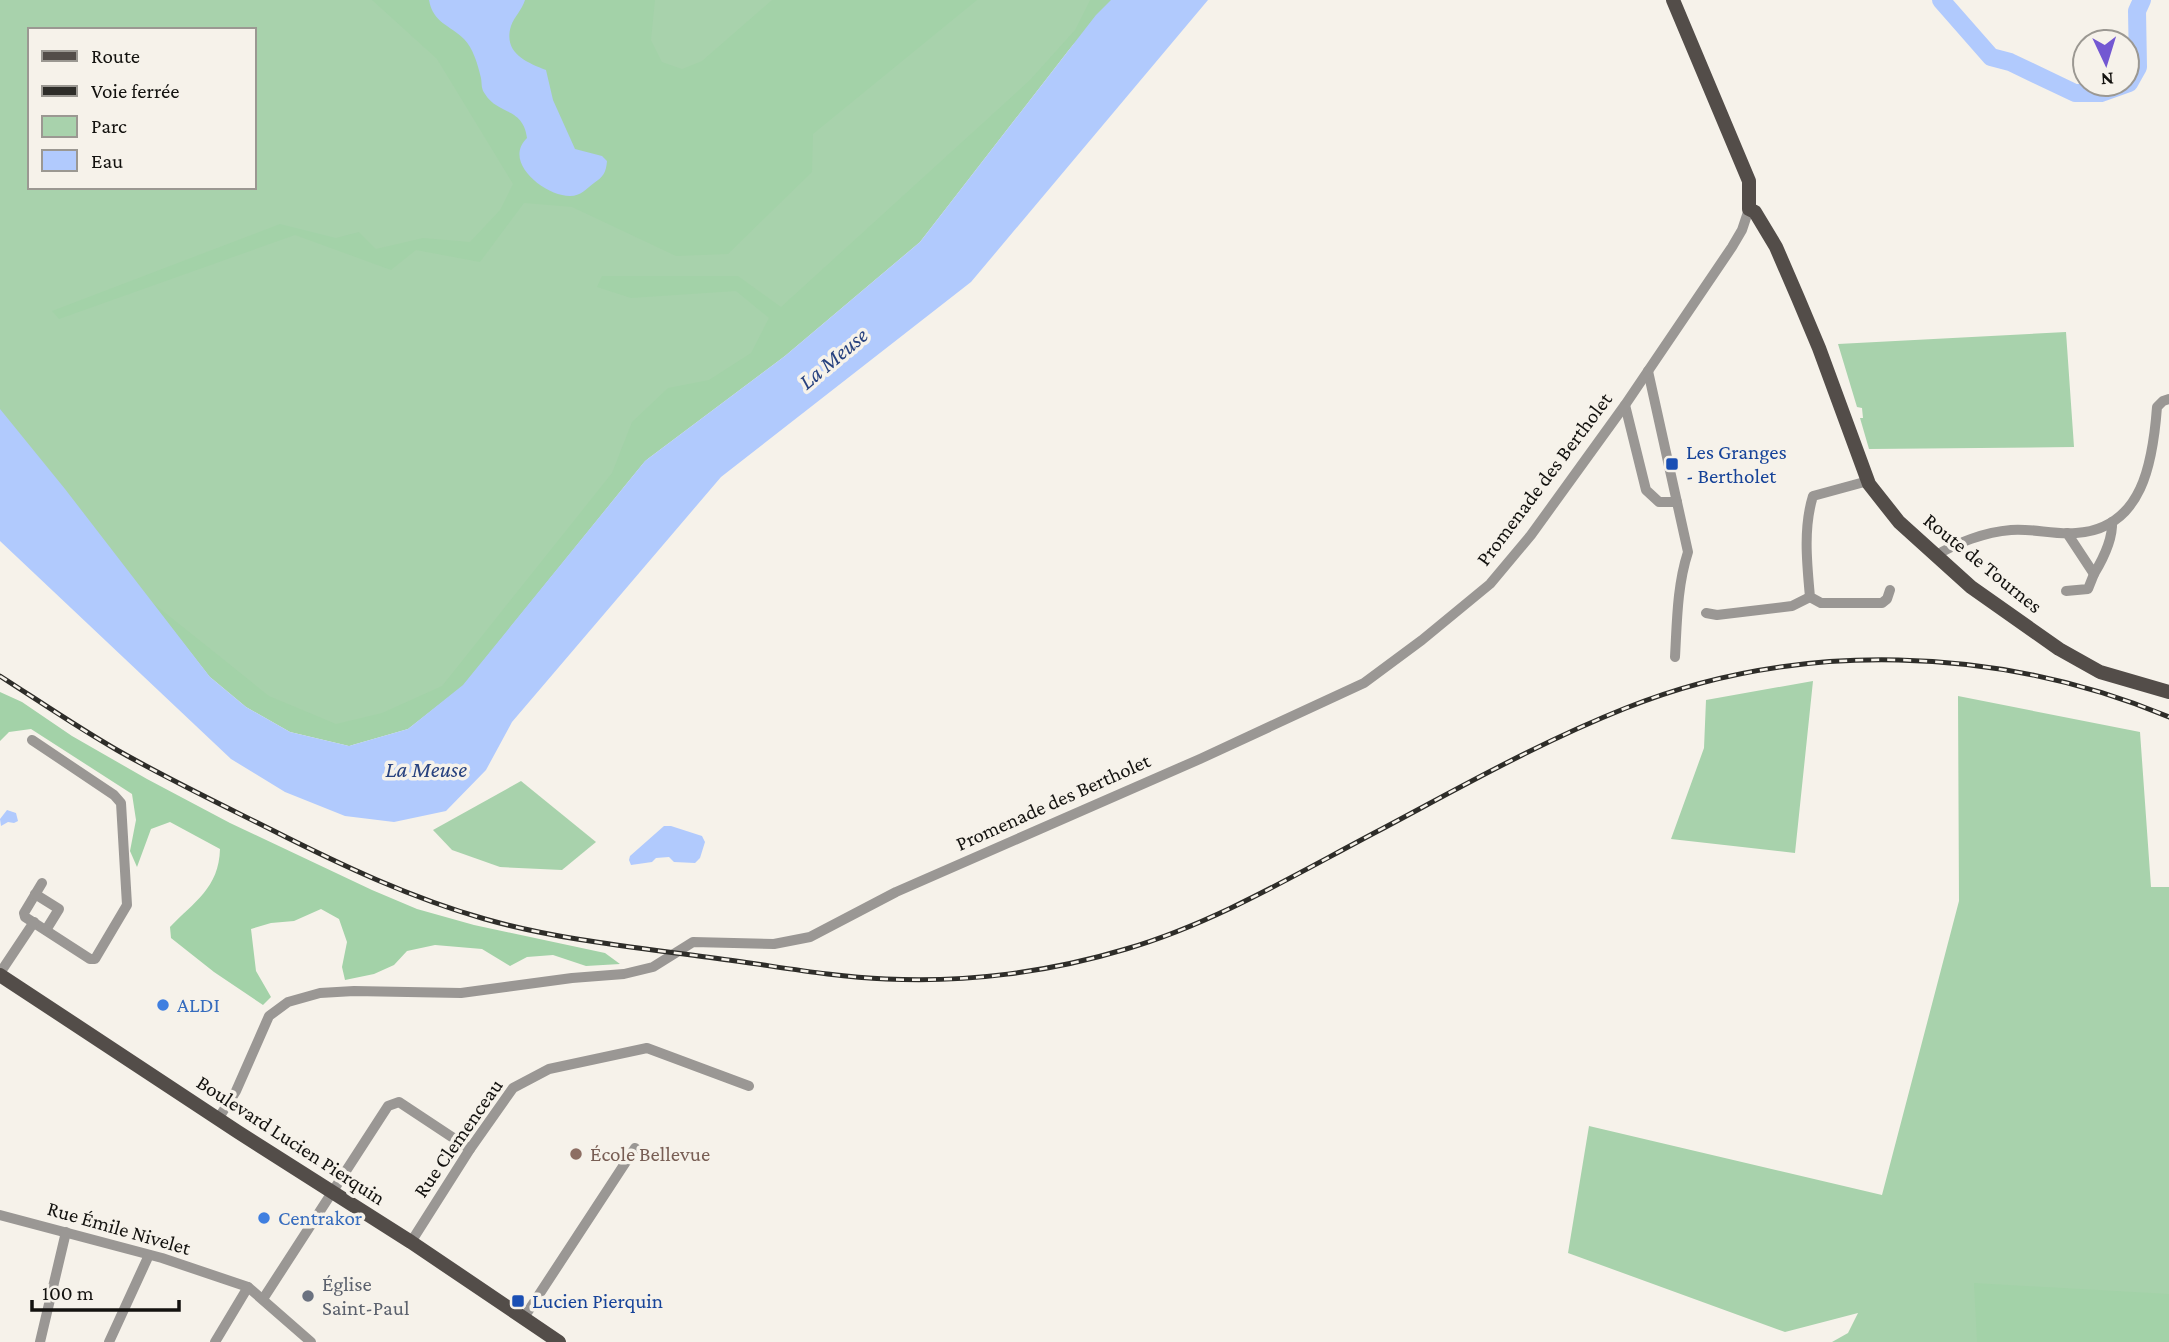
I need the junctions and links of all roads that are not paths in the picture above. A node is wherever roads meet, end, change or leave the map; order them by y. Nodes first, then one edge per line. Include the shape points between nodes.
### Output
1 (1673, 0) edge
2 (1749, 209) junction
3 (1648, 371) junction
4 (2169, 400) edge
5 (1625, 405) junction
6 (1868, 481) junction
7 (1677, 502) junction
8 (2112, 522) junction
9 (2067, 533) junction
10 (1935, 556) junction
11 (2094, 574) junction
12 (1890, 590) dead end
13 (2066, 591) dead end
14 (1810, 597) junction
15 (1706, 613) dead end
16 (1675, 657) dead end
17 (2169, 692) edge
18 (32, 740) dead end
19 (42, 883) dead end
20 (35, 894) junction
21 (34, 922) junction
22 (46, 930) junction
23 (0, 974) edge
24 (749, 1086) dead end
25 (218, 1119) junction
26 (635, 1148) dead end
27 (470, 1149) junction
28 (333, 1192) junction
29 (0, 1215) edge
30 (66, 1232) junction
31 (411, 1241) junction
32 (149, 1255) junction
33 (248, 1287) junction
34 (263, 1299) junction
35 (523, 1318) junction
36 (40, 1342) edge
37 (109, 1342) edge
38 (215, 1342) edge
39 (312, 1342) edge
40 (559, 1342) edge

1 - 2 main road via 1749,181
2 - 3 street, Promenade des Bertholet via 1732,247
2 - 6 main road, Route de Tournes via 1776,247
3 - 5 street, Promenade des Bertholet
3 - 7 street
4 - 8 street via 2157,407 2148,474 2132,504
5 - 7 street via 1646,490 1659,502
5 - 25 street, Promenade des Bertholet via 1490,584 1364,683 896,892 810,937 774,944 693,942 653,967 624,974 461,993 320,993 288,1002 269,1016 236,1091
6 - 10 main road, Route de Tournes via 1899,522
6 - 14 street via 1813,496 1807,558
7 - 16 street via 1688,552
8 - 9 street via 2094,531
8 - 11 street via 2103,559
9 - 10 street via 1987,533
9 - 11 street
10 - 17 main road, Route de Tournes via 2059,649 2100,672
11 - 13 street via 2088,589
12 - 14 street via 1882,603 1821,603
14 - 15 street via 1792,606
18 - 22 street via 121,803 127,905 95,958
19 - 20 street
20 - 21 street via 24,912
20 - 22 street via 59,909
21 - 22 street
21 - 23 street
23 - 25 main road, Boulevard Lucien Pierquin
24 - 27 street, Rue Clemenceau via 647,1048 549,1069 513,1088
25 - 28 main road, Boulevard Lucien Pierquin
26 - 35 street
27 - 28 street via 398,1102 388,1106
27 - 31 street, Rue Clemenceau
28 - 31 main road, Boulevard Lucien Pierquin
28 - 34 street
29 - 30 street, Rue Émile Nivelet
30 - 32 street, Rue Émile Nivelet
30 - 36 street
31 - 35 main road, Boulevard Lucien Pierquin
32 - 33 street, Rue Émile Nivelet
32 - 37 street
33 - 34 street, Rue Émile Nivelet
33 - 38 street
34 - 39 street, Rue Émile Nivelet
35 - 40 main road, Boulevard Lucien Pierquin

